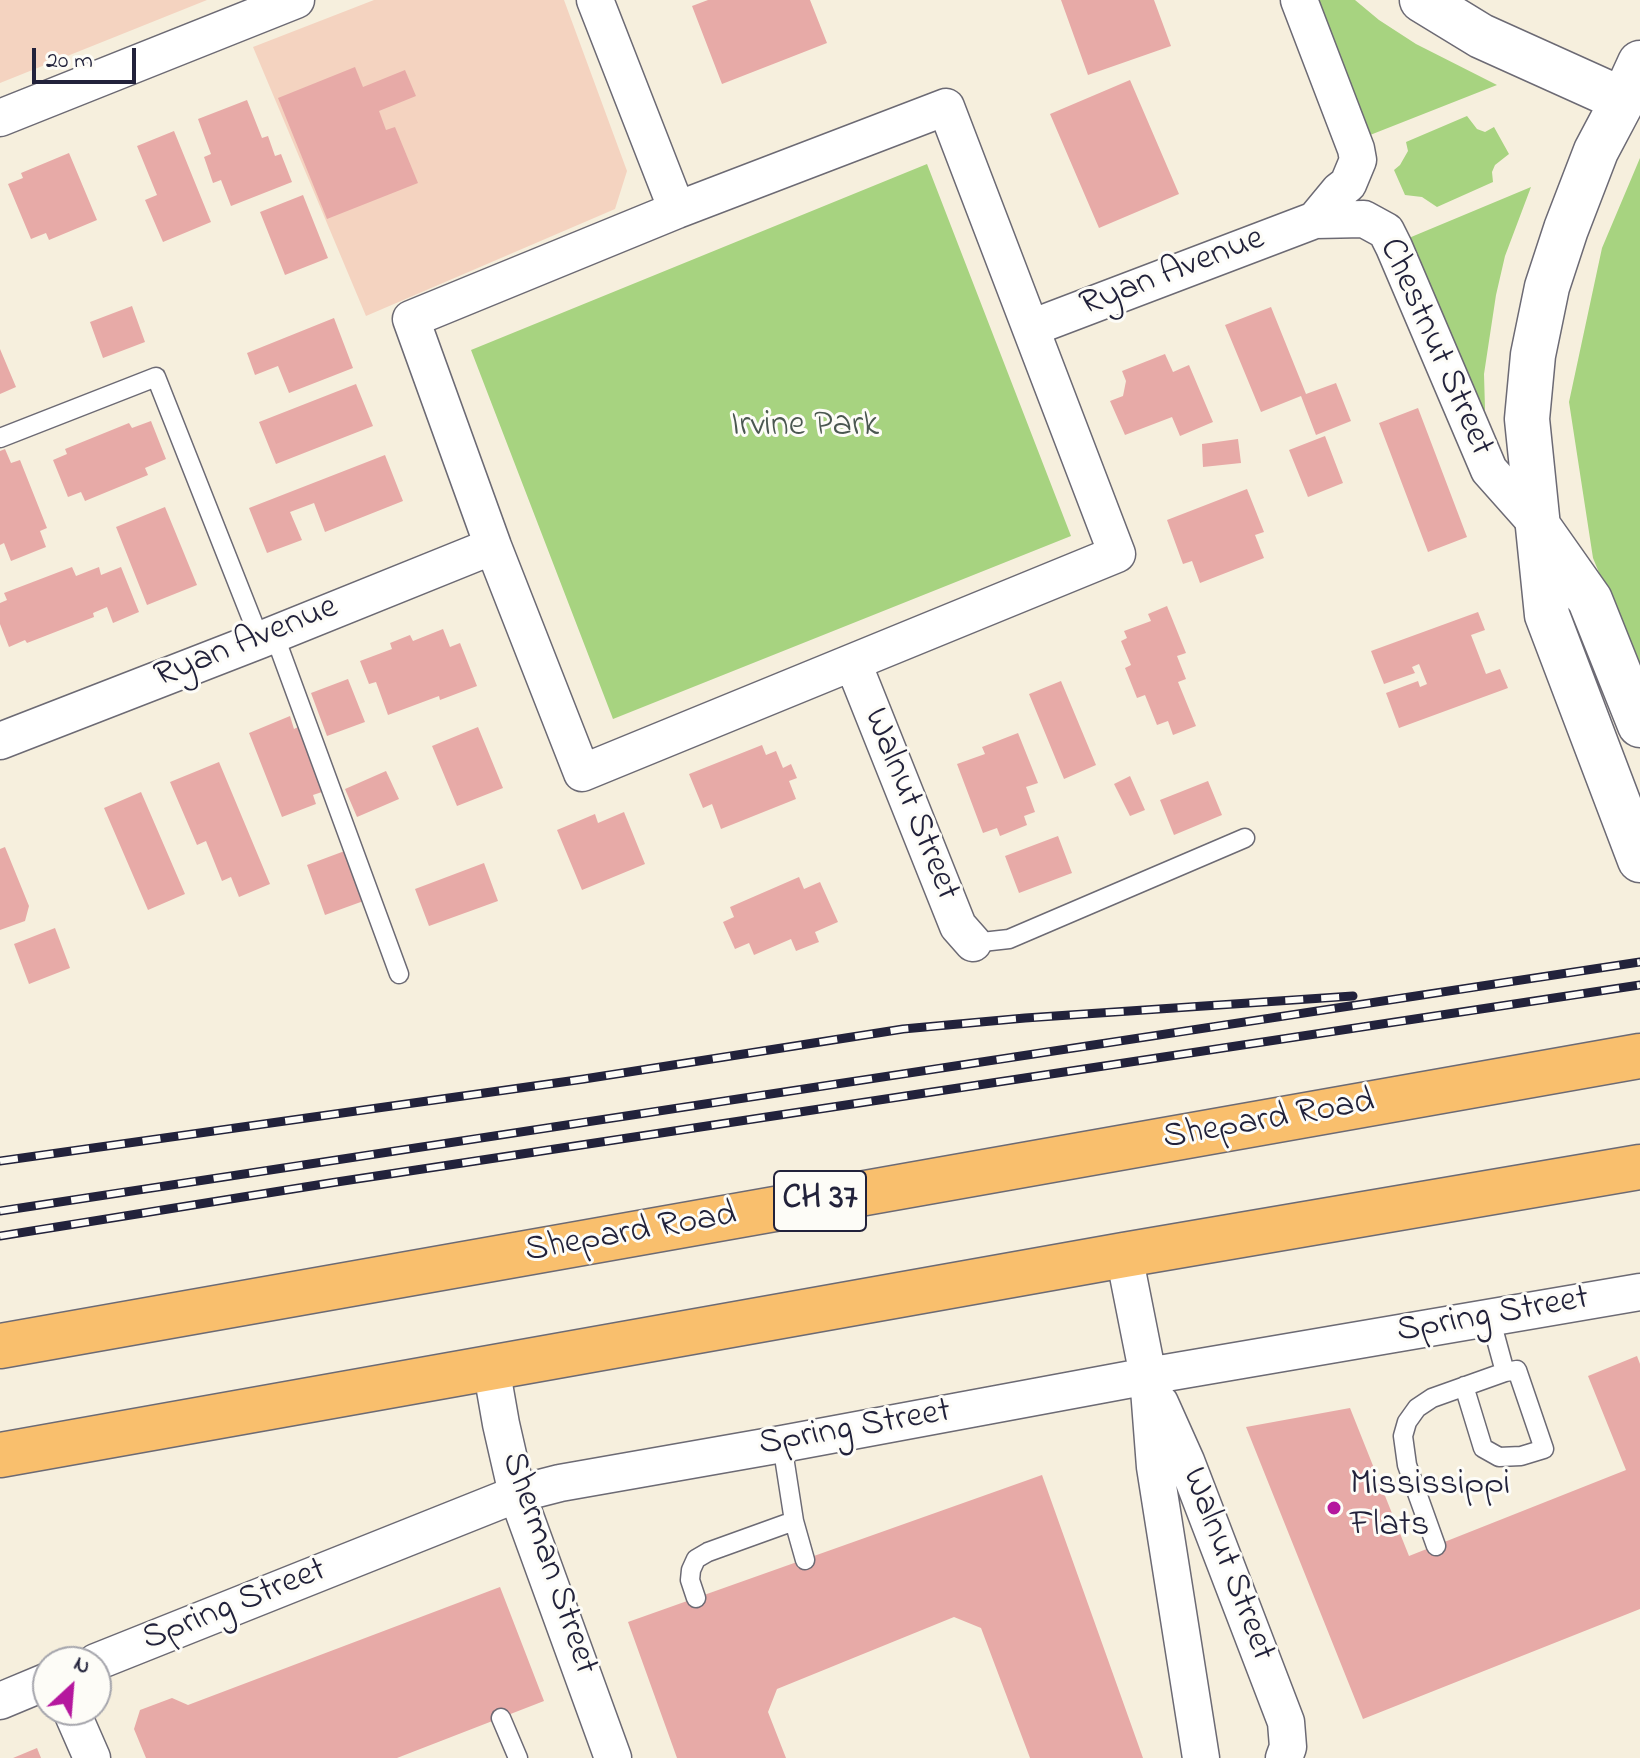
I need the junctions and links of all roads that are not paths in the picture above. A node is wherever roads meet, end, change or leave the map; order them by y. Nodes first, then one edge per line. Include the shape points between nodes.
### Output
1 (296, 0) edge
2 (595, 0) edge
3 (1299, 0) edge
4 (1422, 0) edge
5 (1634, 88) edge
6 (0, 118) edge
7 (677, 210) junction
8 (1315, 220) junction
9 (1031, 328) junction
10 (0, 438) edge
11 (1537, 524) junction
12 (493, 546) junction
13 (267, 637) junction
14 (853, 663) junction
15 (1640, 725) edge
16 (0, 741) edge
17 (1245, 838) dead end
18 (1640, 860) edge
19 (973, 943) joint
20 (399, 974) dead end
21 (1640, 1056) edge
22 (1640, 1167) edge
23 (1124, 1255) junction
24 (1640, 1292) edge
25 (1490, 1317) junction
26 (0, 1346) edge
27 (491, 1367) junction
28 (1505, 1372) junction
29 (1148, 1376) junction
30 (1464, 1386) junction
31 (782, 1444) junction
32 (0, 1455) edge
33 (517, 1494) junction
34 (794, 1521) junction
35 (1436, 1546) dead end
36 (805, 1560) dead end
37 (696, 1598) dead end
38 (112, 1656) edge
39 (32, 1688) edge
40 (0, 1701) edge
41 (501, 1718) dead end
42 (78, 1726) edge
43 (92, 1758) edge
44 (518, 1758) edge
45 (613, 1758) edge
46 (1201, 1758) edge
47 (1284, 1758) edge

1 - 6 street
2 - 7 street
3 - 8 street via 1358,160 1348,184
4 - 5 street via 1481,36
5 - 11 street via 1596,151 1547,287 1527,419
7 - 9 street via 946,107
7 - 12 street via 411,319
8 - 9 street, Ryan Avenue
8 - 11 street, Chestnut Street via 1364,219 1386,231 1489,470
9 - 14 street via 1117,554
10 - 13 lane via 156,377
11 - 15 street via 1590,600
11 - 18 street via 1547,615
12 - 13 street, Ryan Avenue
12 - 14 street via 582,773
13 - 16 street, Ryan Avenue
13 - 20 lane
14 - 19 street, Walnut Street via 958,926
17 - 19 lane via 1009,939
21 - 26 highway, Shepard Road / CH 37
22 - 23 highway
23 - 27 highway
23 - 29 street, Walnut Street
24 - 25 street, Spring Street
25 - 28 lane
25 - 29 street, Spring Street
27 - 32 highway
27 - 33 street, Sherman Street
28 - 30 lane
28 - 30 lane via 1517,1370 1544,1449 1499,1457 1483,1448
29 - 31 street, Spring Street
29 - 46 street, Walnut Street via 1155,1467
29 - 47 street, Walnut Street via 1286,1722
30 - 35 lane via 1417,1408 1403,1436 1407,1465
31 - 33 street, Spring Street
31 - 34 lane
33 - 38 street, Spring Street
33 - 45 street, Sherman Street
34 - 36 lane
34 - 37 lane via 696,1559 690,1580
39 - 40 street
41 - 44 lane
42 - 43 street

